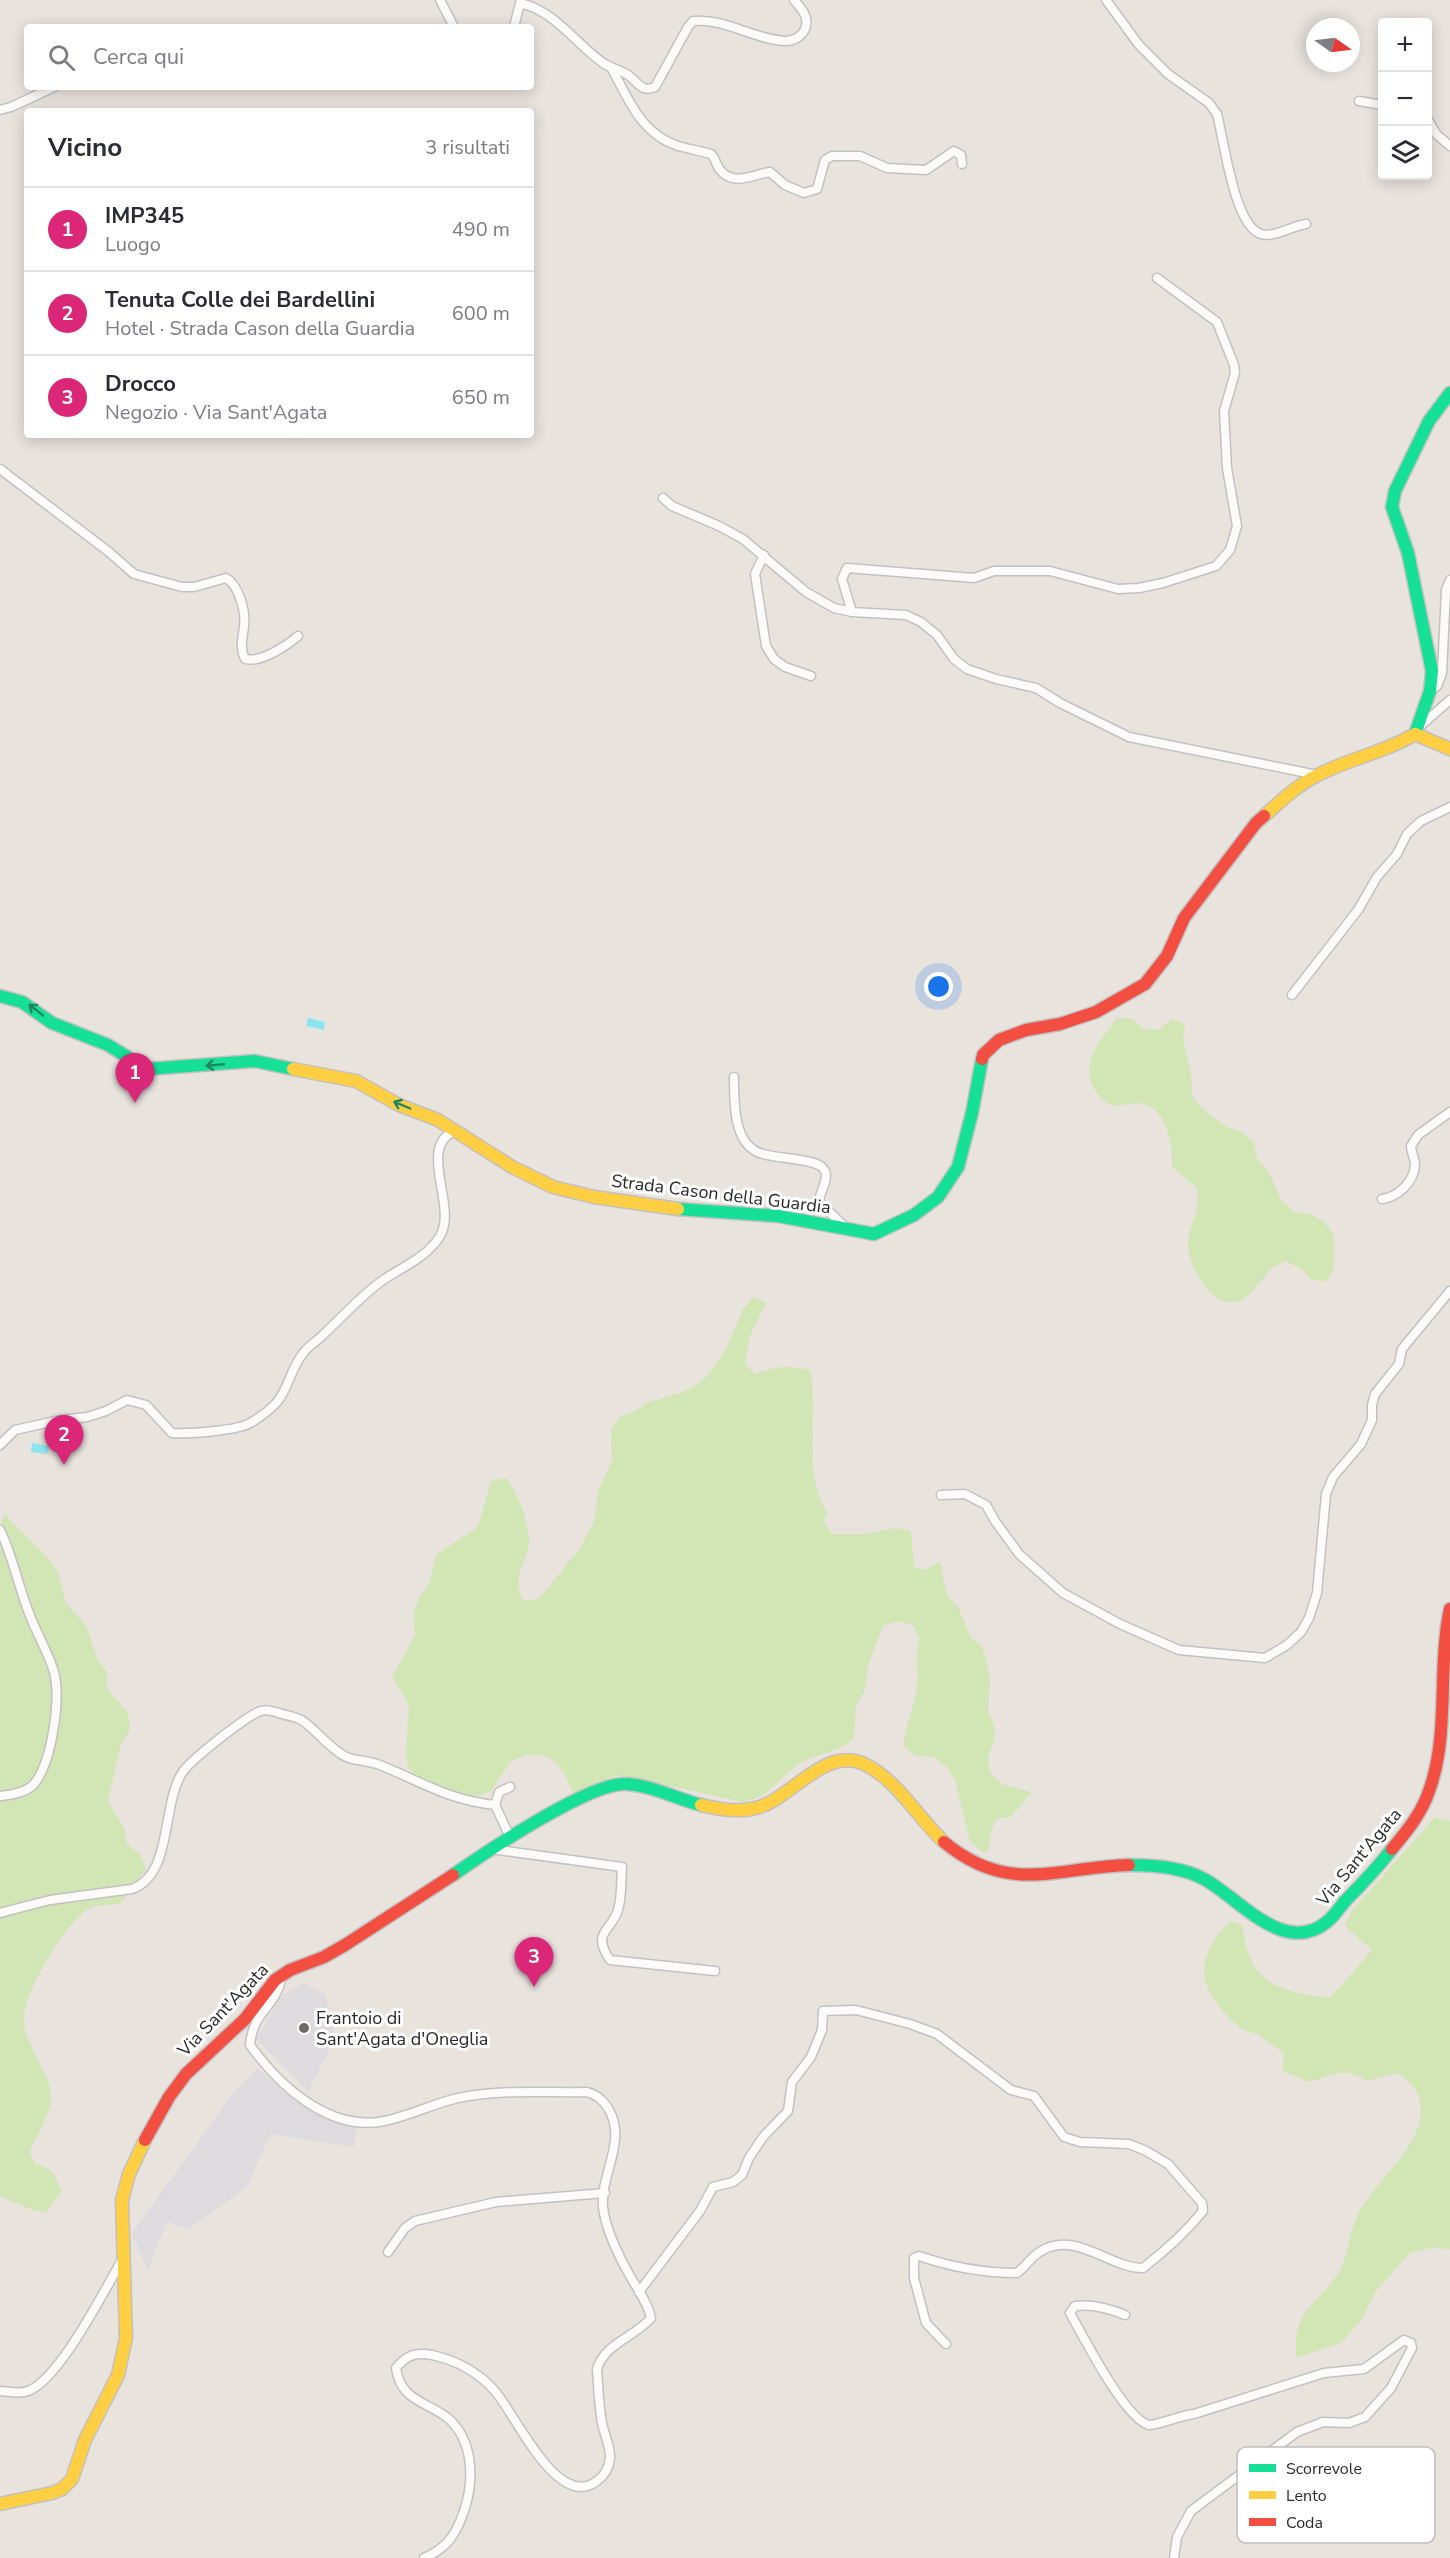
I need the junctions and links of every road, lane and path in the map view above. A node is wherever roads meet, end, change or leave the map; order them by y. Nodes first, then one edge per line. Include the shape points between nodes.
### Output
1 (440, 0) edge
2 (794, 0) edge
3 (1106, 0) edge
4 (452, 24) edge
5 (515, 24) edge
6 (612, 69) junction
7 (48, 90) edge
8 (1359, 101) dead end
9 (1378, 104) edge
10 (0, 110) edge
11 (1431, 126) edge
12 (1450, 146) edge
13 (962, 164) dead end
14 (1306, 224) dead end
15 (1157, 278) dead end
16 (1450, 393) edge
17 (0, 470) edge
18 (663, 498) dead end
19 (764, 555) junction
20 (1450, 580) edge
21 (852, 612) junction
22 (298, 636) dead end
23 (811, 676) dead end
24 (1430, 691) junction
25 (1450, 700) edge
26 (1416, 731) junction
27 (1450, 749) edge
28 (1317, 775) junction
29 (1450, 807) edge
30 (1292, 995) dead end
31 (0, 996) edge
32 (734, 1077) dead end
33 (1450, 1112) edge
34 (454, 1131) junction
35 (1382, 1199) dead end
36 (844, 1226) junction
37 (1450, 1291) edge
38 (0, 1445) edge
39 (942, 1495) dead end
40 (0, 1530) edge
41 (1450, 1609) edge
42 (510, 1787) dead end
43 (0, 1796) edge
44 (495, 1805) junction
45 (510, 1837) junction
46 (491, 1849) junction
47 (0, 1912) edge
48 (716, 1971) dead end
49 (279, 1976) junction
50 (605, 2193) junction
51 (388, 2252) dead end
52 (123, 2260) junction
53 (639, 2292) junction
54 (1125, 2315) dead end
55 (946, 2344) dead end
56 (0, 2391) edge
57 (1276, 2447) edge
58 (1237, 2476) edge
59 (0, 2504) edge
60 (424, 2558) edge
61 (1174, 2558) edge

1 - 4 street
2 - 6 street via 807,20 794,40 693,21 655,87 641,88 628,75
3 - 14 street via 1138,45 1168,74 1209,102 1218,114 1237,200 1251,229 1267,235
5 - 6 street via 520,3 526,4 556,22
6 - 13 street via 648,129 679,146 711,154 719,169 730,177 751,178 770,172 785,185 804,193 817,189 825,160 832,156 860,156 887,168 926,170 954,151 961,155
7 - 10 street
8 - 9 street
11 - 12 street
15 - 21 street via 1217,322 1234,365 1224,411 1227,468 1237,526 1225,557 1216,566 1163,583 1118,589 1050,571 994,570 974,578 847,568 842,579
16 - 24 street via 1429,421 1395,491 1392,507 1414,579 1432,671
17 - 22 street via 134,574 182,587 226,578 232,581 243,611 241,639 245,659 276,650
18 - 19 street via 672,506 720,526
19 - 21 street via 816,599
19 - 23 street via 756,582 766,646 785,667
20 - 24 street via 1446,590 1442,673 1437,686
21 - 28 street via 906,615 936,635 967,669 1035,688 1130,737
24 - 26 street
25 - 26 street
26 - 27 street via 1420,738
26 - 28 street, Strada Cason della Guardia via 1397,745
28 - 36 street, Strada Cason della Guardia via 1256,823 1184,918 1167,956 1145,984 1096,1012 1060,1024 1026,1029 999,1040 983,1055 958,1167 938,1197 884,1231 874,1234
29 - 30 street via 1421,821 1407,834 1358,910
34 -> 31 street, Strada Cason della Guardia via 357,1081 255,1061 147,1069 111,1047 51,1022 24,1001
32 - 36 street via 734,1101 744,1141 763,1154 817,1163 826,1174 819,1202
33 - 35 street via 1418,1135 1411,1146 1413,1174 1400,1192
34 - 36 street, Strada Cason della Guardia via 512,1167 573,1192 662,1208 778,1216
34 - 38 street via 442,1141 437,1165 446,1203 441,1235 424,1254 352,1306 305,1351 292,1368 277,1402 250,1423 237,1428 172,1433 146,1405 128,1400 87,1417 15,1430
37 - 39 street via 1402,1349 1399,1364 1375,1394 1372,1420 1361,1444 1333,1477 1326,1494 1317,1593 1309,1618 1287,1645 1265,1658 1179,1650 1120,1624 1063,1593 1019,1554 986,1505 965,1494
40 - 43 street via 55,1675 55,1722 45,1761 34,1784 24,1791
41 - 45 street, Via Sant'Agata via 1443,1638 1438,1755 1428,1794 1410,1829 1328,1922 1302,1933 1259,1920 1211,1883 1174,1869 1126,1865 1044,1877 1008,1873 979,1864 941,1840 886,1780 854,1760 834,1763 808,1776 778,1800 754,1809 727,1809 634,1785 614,1785
42 - 44 street via 499,1792
44 - 45 street
44 - 47 street via 469,1802 378,1764 347,1757 301,1720 266,1710 256,1713 183,1772 172,1794 159,1860 141,1886
45 - 46 street, Via Sant'Agata
46 - 48 street via 622,1867 618,1910 602,1938 610,1960
46 - 49 street, Via Sant'Agata via 326,1956
49 - 50 street via 280,1989 251,2029 250,2045 274,2075 312,2105 342,2119 377,2122 458,2098 501,2092 596,2094 613,2117 616,2131
49 - 52 street, Via Sant'Agata via 247,2017 185,2075 165,2103 125,2186
50 - 51 street via 496,2202 415,2221
50 - 53 street via 603,2207 611,2235
52 - 56 street via 63,2360 45,2380 27,2391
52 - 59 street, Via Sant'Agata via 126,2338 122,2363 72,2479 52,2493
53 - 55 street via 700,2211 713,2187 733,2182 742,2175 763,2137 788,2111 792,2082 811,2057 822,2030 824,2011 856,2010 937,2034 1011,2090 1035,2096 1064,2137 1080,2142 1129,2145 1146,2151 1168,2164 1202,2203 1203,2211 1143,2268 1061,2244 1041,2251 1017,2272 950,2266 919,2256 914,2259 914,2278 926,2323
53 - 60 street via 651,2318 614,2345 597,2369 602,2424 610,2458 604,2475 593,2484 565,2482 547,2468 495,2390 469,2369 446,2358 422,2354 405,2357 396,2368 402,2387 413,2399 449,2420 468,2448 467,2502 457,2530 449,2543
54 - 57 street via 1105,2307 1080,2306 1070,2313 1100,2367 1139,2421 1154,2425 1323,2373 1364,2369 1404,2340 1411,2343 1411,2354 1391,2388 1365,2417 1349,2423 1312,2424
58 - 61 street via 1191,2511 1177,2537

